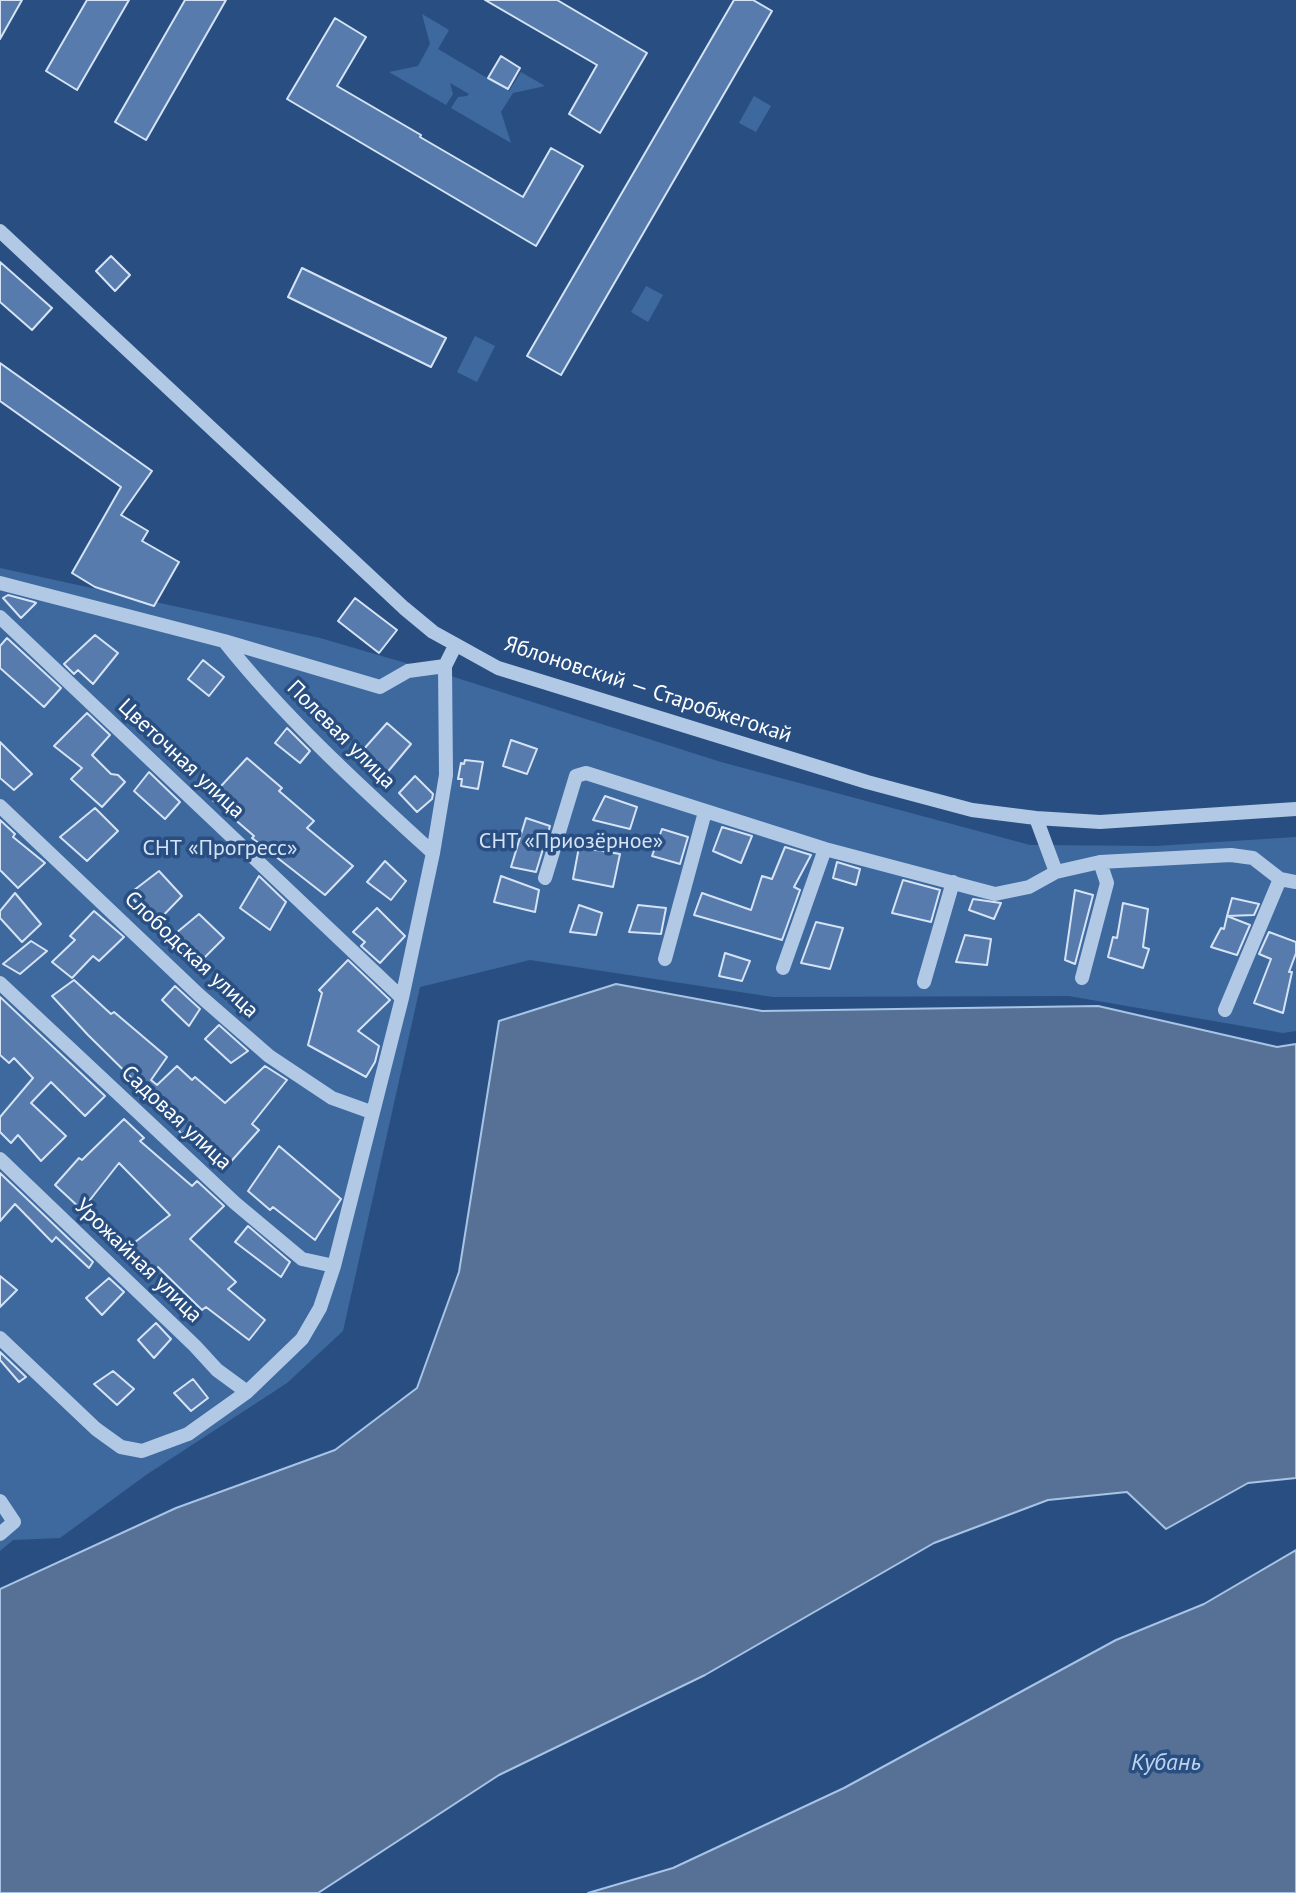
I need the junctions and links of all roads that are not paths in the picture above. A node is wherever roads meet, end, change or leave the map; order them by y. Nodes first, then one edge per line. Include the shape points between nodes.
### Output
1 (0, 231) edge
2 (0, 583) edge
3 (0, 617) edge
4 (224, 641) junction
5 (455, 646) junction
6 (445, 666) junction
7 (0, 806) edge
8 (1296, 809) edge
9 (705, 812) junction
10 (1036, 818) junction
11 (825, 849) junction
12 (433, 853) junction
13 (1100, 862) junction
14 (1056, 872) junction
15 (545, 878) dead end
16 (1280, 879) junction
17 (953, 882) junction
18 (1296, 882) edge
19 (665, 959) dead end
20 (783, 968) dead end
21 (1082, 978) dead end
22 (924, 982) dead end
23 (0, 983) edge
24 (402, 998) junction
25 (1225, 1010) dead end
26 (371, 1112) junction
27 (0, 1159) edge
28 (334, 1266) junction
29 (0, 1338) edge
30 (247, 1392) junction
31 (0, 1501) edge
32 (0, 1534) edge

1 - 5 street, Яблоновский — Старобжегокай via 404,608
2 - 4 street
3 - 24 street, Цветочная улица
4 - 6 street via 380,687 408,671
4 - 12 street, Полевая улица via 350,778
5 - 6 street
5 - 10 street, Яблоновский — Старобжегокай via 498,668 852,777 972,810
6 - 12 street via 446,775
7 - 26 street, Слободская улица via 269,1056 332,1098
8 - 10 street, Яблоновский — Старобжегокай via 1100,822
9 - 11 street
9 - 15 street via 586,773 576,776
9 - 19 street
10 - 14 street
11 - 17 street
11 - 20 street
12 - 24 street
13 - 14 street
13 - 16 street via 1231,855 1253,858
13 - 21 street via 1107,883
14 - 17 street via 1029,887 995,894
16 - 18 street
16 - 25 street
17 - 22 street
23 - 28 street, Садовая улица via 235,1203 302,1259
24 - 26 street
26 - 28 street
27 - 30 street, Урожайная улица via 217,1370
28 - 30 street via 320,1308 302,1339
29 - 30 street via 121,1447 142,1451 188,1434
31 - 32 street via 14,1522

